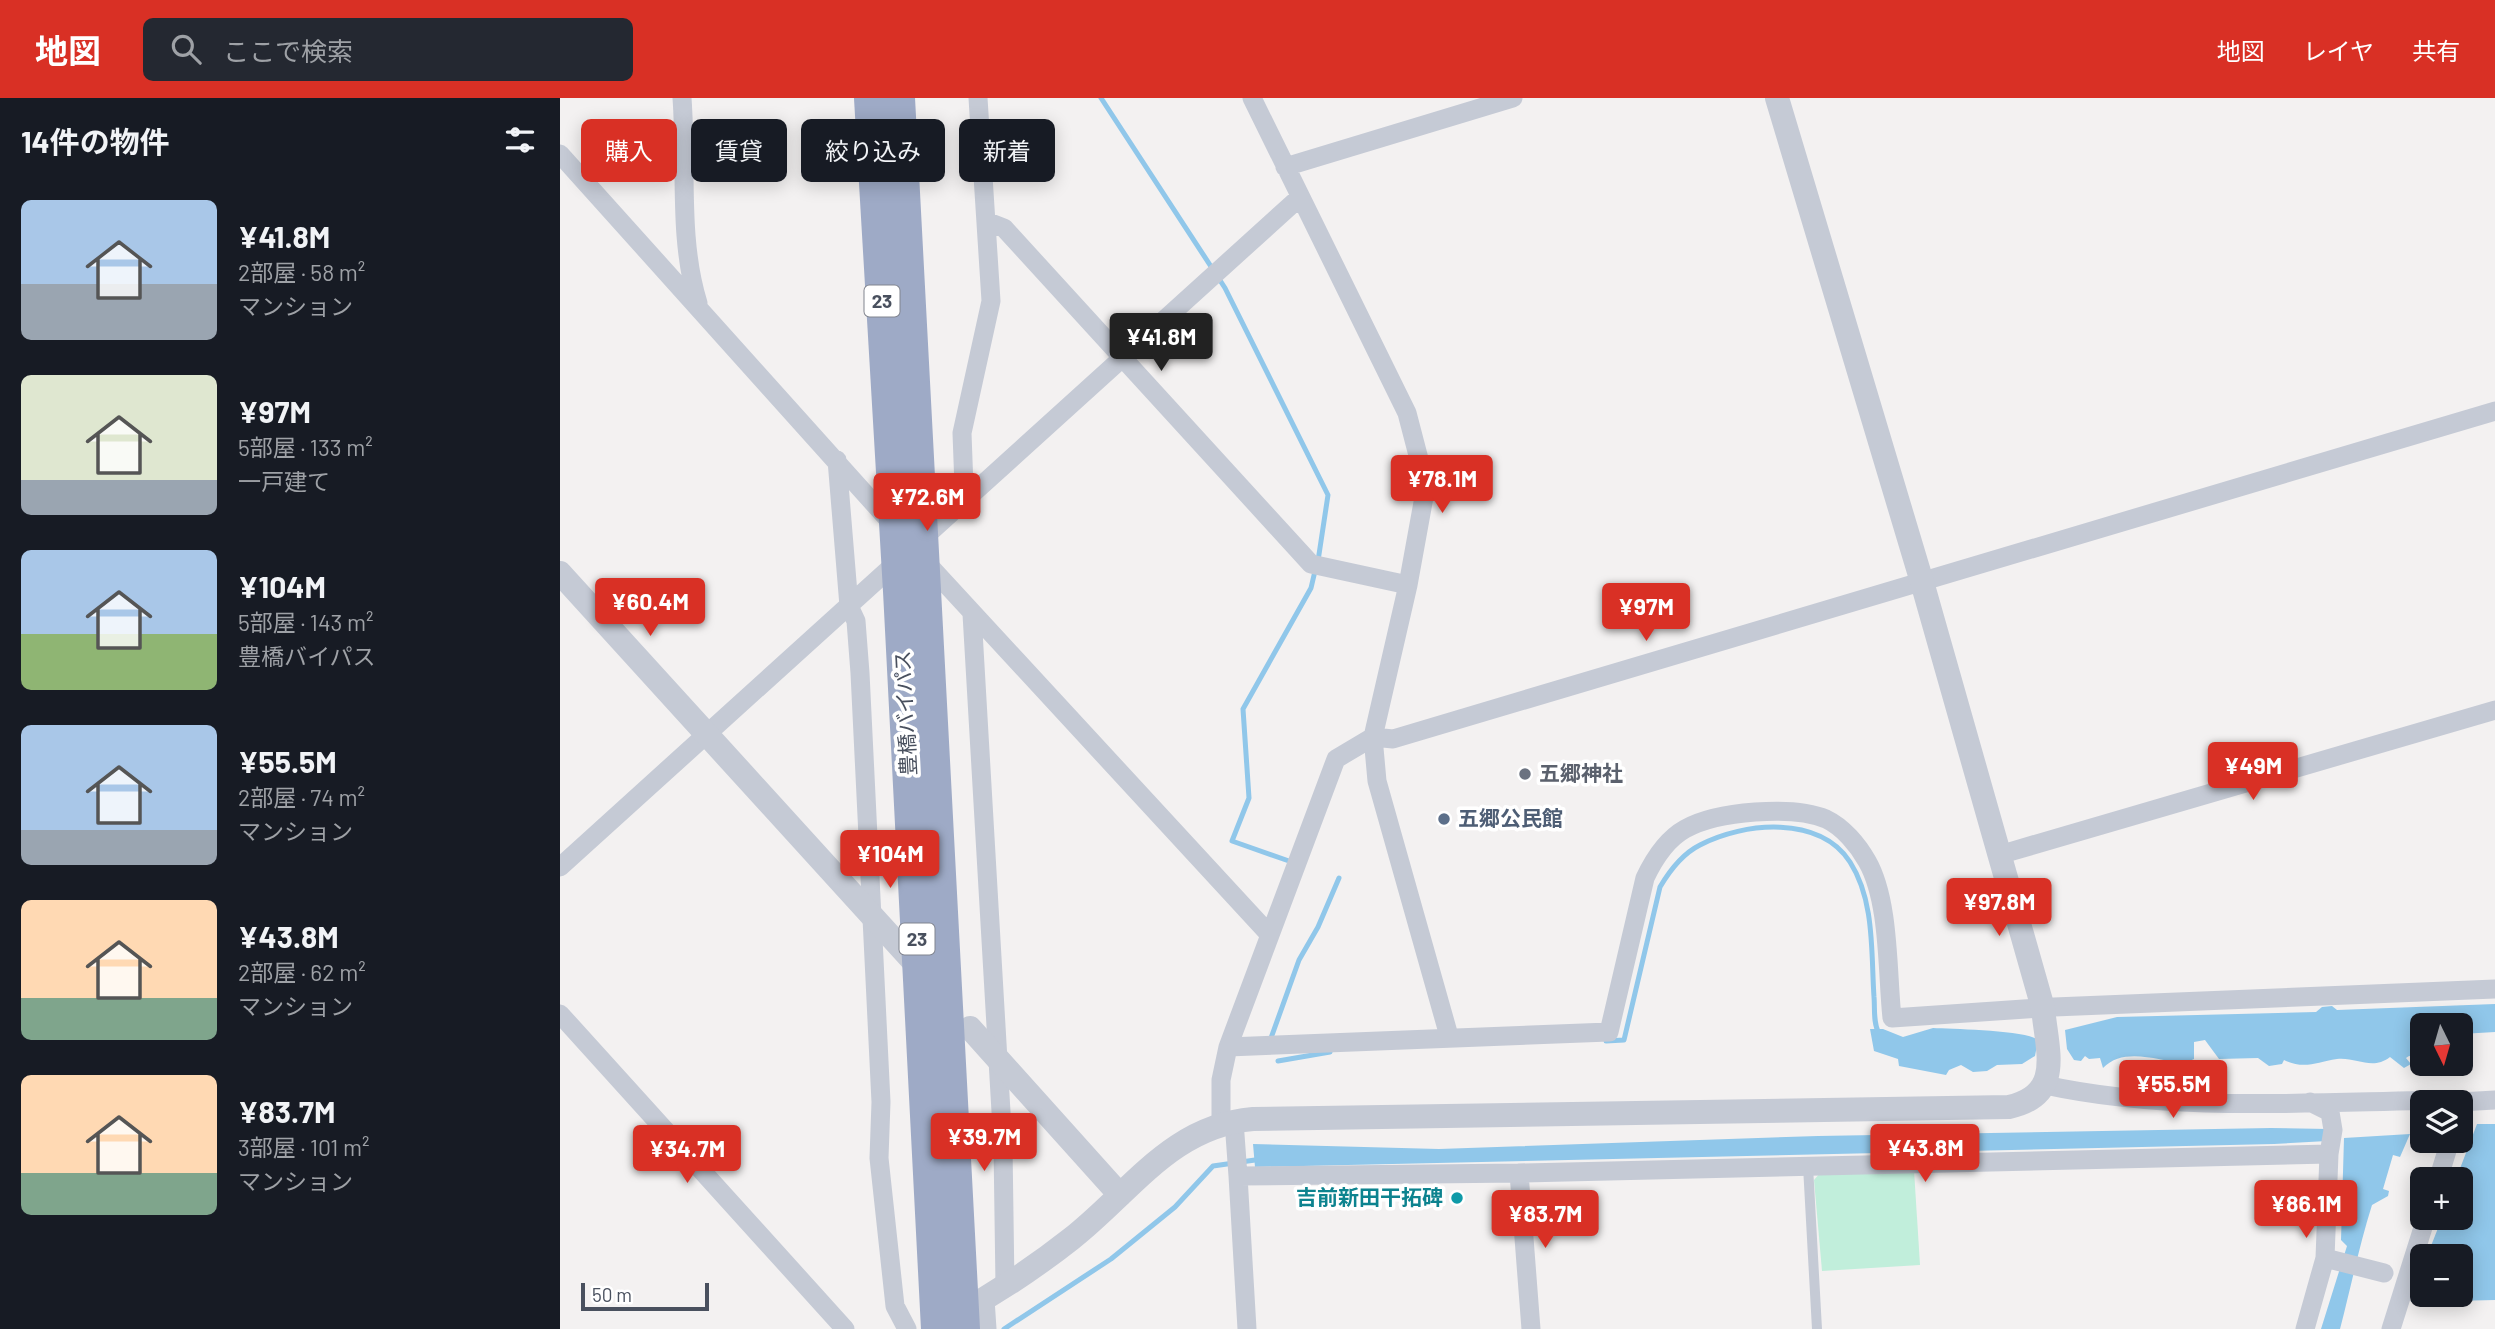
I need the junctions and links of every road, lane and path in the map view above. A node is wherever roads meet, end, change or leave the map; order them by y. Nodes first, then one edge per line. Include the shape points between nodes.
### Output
1 (682, 98) edge
2 (870, 98) edge
3 (899, 98) edge
4 (978, 98) edge
5 (1252, 98) edge
6 (1513, 98) edge
7 (1777, 98) edge
8 (560, 154) edge
9 (1284, 167) junction
10 (1300, 197) junction
11 (986, 221) junction
12 (699, 308) junction
13 (1122, 361) junction
14 (2495, 411) edge
15 (837, 460) junction
16 (906, 501) junction
17 (960, 503) junction
18 (912, 547) junction
19 (560, 573) edge
20 (1922, 582) junction
21 (1408, 585) junction
22 (849, 606) junction
23 (972, 614) junction
24 (2495, 710) edge
25 (706, 733) junction
26 (1373, 737) junction
27 (1999, 855) junction
28 (560, 867) edge
29 (872, 917) junction
30 (1269, 934) junction
31 (913, 961) dead end
32 (2495, 989) edge
33 (2043, 1008) junction
34 (560, 1014) edge
35 (970, 1028) dead end
36 (1449, 1036) junction
37 (1228, 1047) junction
38 (998, 1059) junction
39 (2046, 1073) junction
40 (2495, 1100) edge
41 (2305, 1101) junction
42 (2473, 1101) edge
43 (2410, 1102) edge
44 (1227, 1122) junction
45 (2329, 1154) junction
46 (1237, 1166) junction
47 (1808, 1166) junction
48 (1519, 1173) junction
49 (1120, 1195) junction
50 (2422, 1230) edge
51 (2325, 1258) junction
52 (2384, 1273) dead end
53 (972, 1290) junction
54 (845, 1329) edge
55 (907, 1329) edge
56 (931, 1329) edge
57 (937, 1329) edge
58 (964, 1329) edge
59 (987, 1329) edge
60 (1247, 1329) edge
61 (1531, 1329) edge
62 (1817, 1329) edge
63 (2305, 1329) edge
64 (2391, 1329) edge

1 - 12 street via 688,239
2 - 16 highway, 豊橋バイパス / 23
3 - 16 highway, 豊橋バイパス / 23
4 - 11 street
5 - 9 street
6 - 9 street
7 - 20 street
8 - 12 street
9 - 10 street
10 - 13 street
10 - 21 street via 1415,435 1426,486
11 - 13 street via 1004,228
11 - 17 street via 991,301 962,433 964,487
12 - 15 street
13 - 17 street
13 - 21 street via 1316,566
14 - 20 street
15 - 18 street
15 - 22 street
16 - 53 highway, 豊橋バイパス / 23
17 - 18 street
18 - 22 street
18 - 23 street
19 - 25 street
20 - 26 street via 1393,739
20 - 27 street
21 - 26 street
22 - 25 street
22 - 29 street via 856,621
23 - 30 street
23 - 38 street
24 - 27 street
25 - 28 street
25 - 29 street
26 - 30 street via 1336,759
26 - 36 street via 1377,781
27 - 33 street
29 - 31 street
29 - 55 street via 881,1183 895,1306
30 - 37 street
32 - 33 street
33 - 36 street via 1892,1018 1882,910 1868,862 1853,840 1828,820 1774,811 1684,829 1654,859 1645,878 1609,1032
33 - 39 street
34 - 54 street
35 - 38 street
36 - 37 street
37 - 44 street via 1221,1080
38 - 49 street
38 - 53 street via 1006,1208
39 - 41 street via 2076,1092 2209,1103
39 - 44 street via 2039,1096 2009,1107
40 - 42 street
41 - 43 street
41 - 45 street via 2330,1112
44 - 46 street
44 - 49 street via 1190,1137
45 - 47 street
45 - 51 street
46 - 48 street
46 - 60 street
47 - 48 street
47 - 62 lane
48 - 61 street
49 - 53 street via 1073,1238
50 - 64 street
51 - 52 street
51 - 63 street
53 - 56 street
53 - 57 highway, 豊橋バイパス / 23
53 - 58 highway, 豊橋バイパス / 23
53 - 59 street

